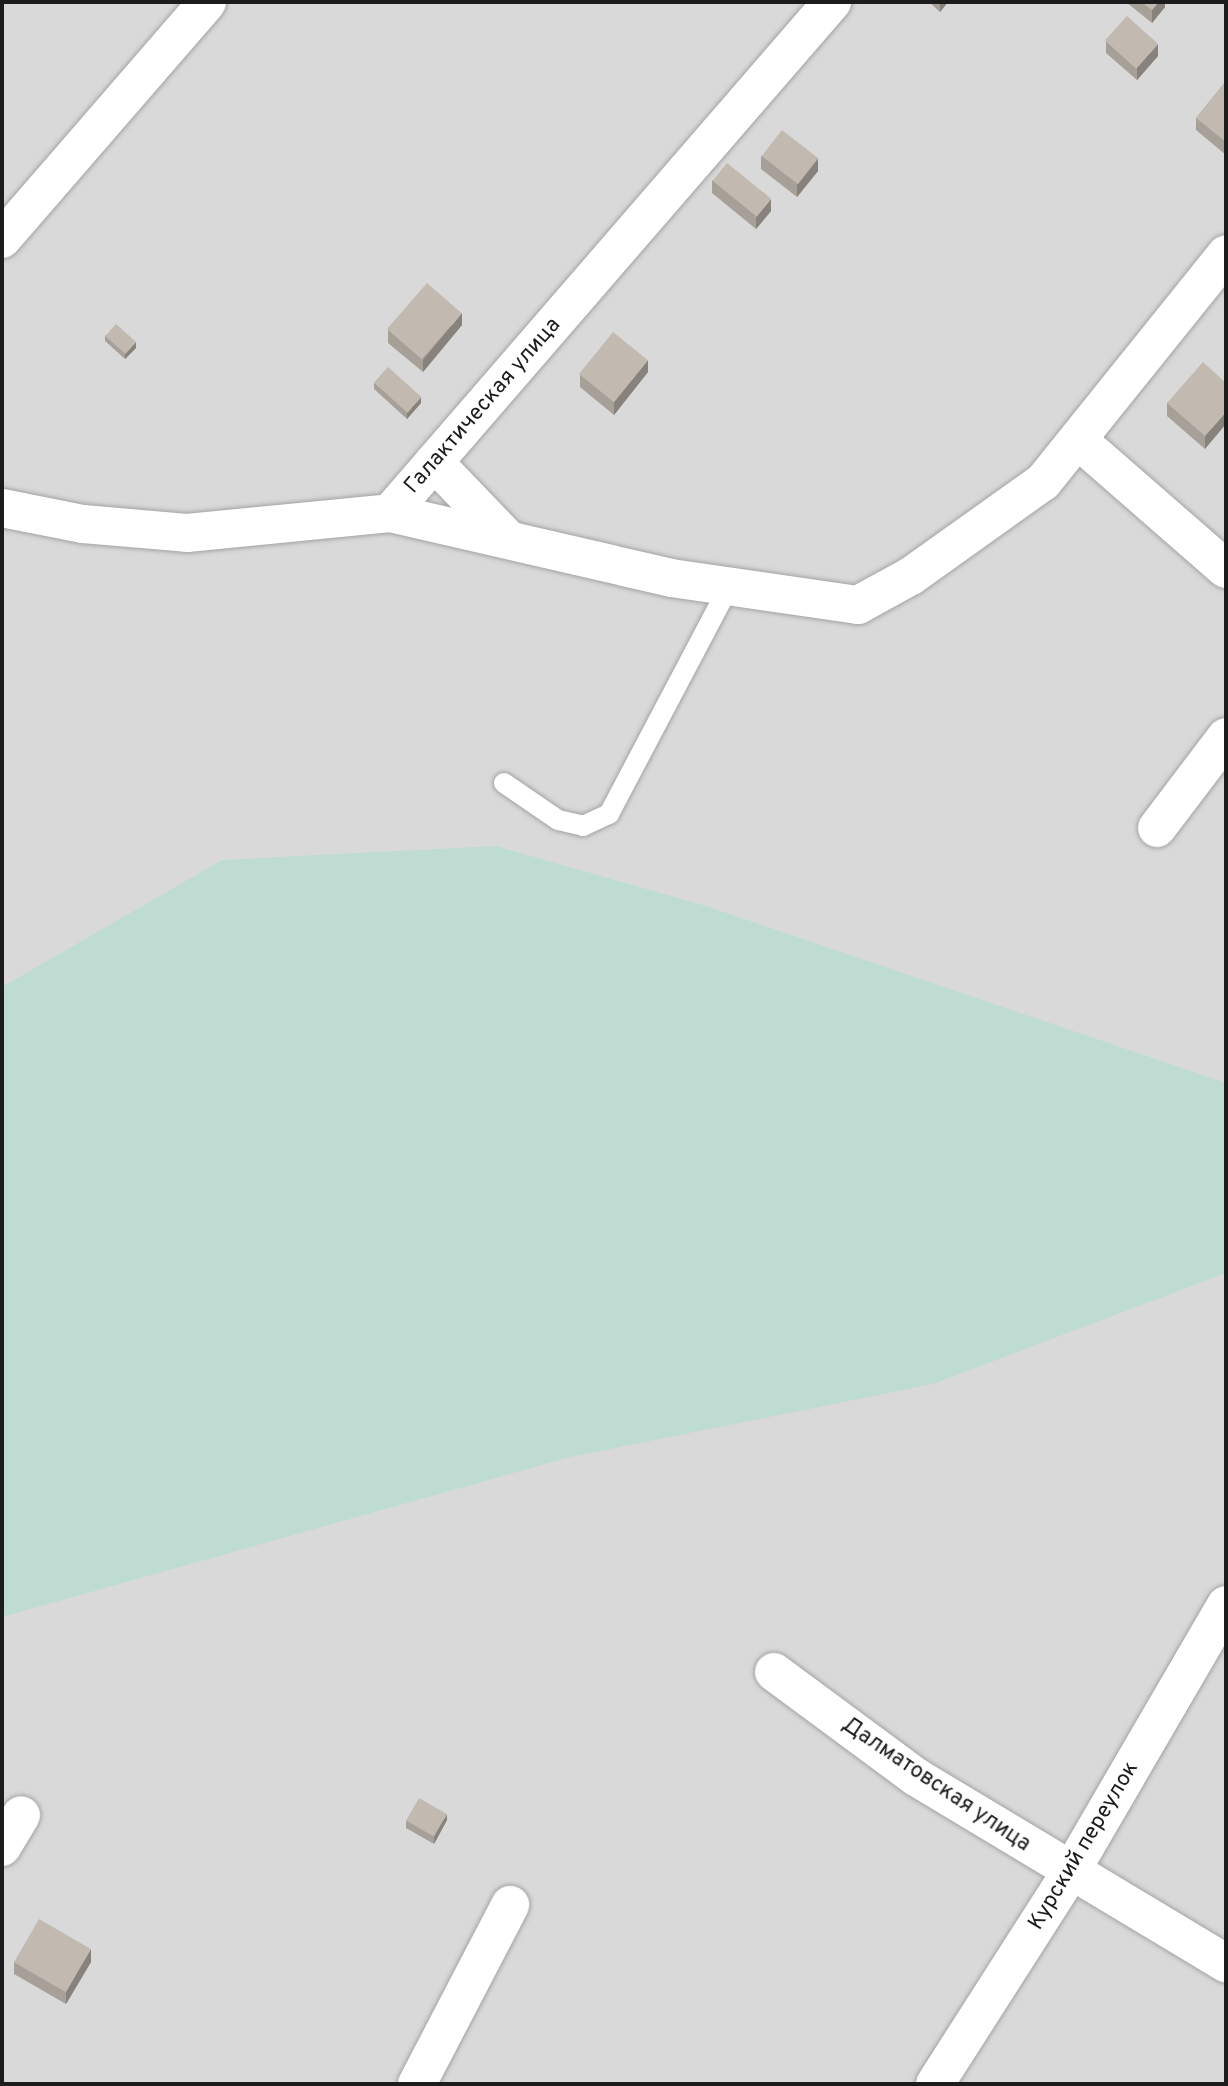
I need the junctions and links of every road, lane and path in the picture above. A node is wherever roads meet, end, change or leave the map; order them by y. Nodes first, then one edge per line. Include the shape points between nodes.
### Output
1 (207, 2) edge
2 (832, 2) edge
3 (2, 239) edge
4 (1226, 254) edge
5 (1078, 440) junction
6 (434, 462) junction
7 (2, 508) edge
8 (390, 513) junction
9 (510, 540) junction
10 (1226, 569) edge
11 (728, 588) junction
12 (1226, 737) edge
13 (504, 783) dead end
14 (1157, 828) dead end
15 (1226, 1605) edge
16 (774, 1672) dead end
17 (21, 1815) dead end
18 (2, 1847) edge
19 (1070, 1873) junction
20 (510, 1905) dead end
21 (1226, 1963) edge
22 (417, 2084) edge
23 (935, 2084) edge

1 - 3 street
2 - 6 street, Галактическая улица
4 - 5 street
5 - 10 street
5 - 11 street via 1043,482 911,576 858,605
6 - 8 street, Галактическая улица
6 - 9 street
7 - 8 street, Галактическая улица via 83,524 187,533
8 - 9 street
9 - 11 street
11 - 13 lane via 609,814 583,826 558,820
12 - 14 street
15 - 19 street, Курский переулок
16 - 19 street, Далматовская улица via 916,1777
17 - 18 street
19 - 21 street, Далматовская улица
19 - 23 street, Курский переулок
20 - 22 street

